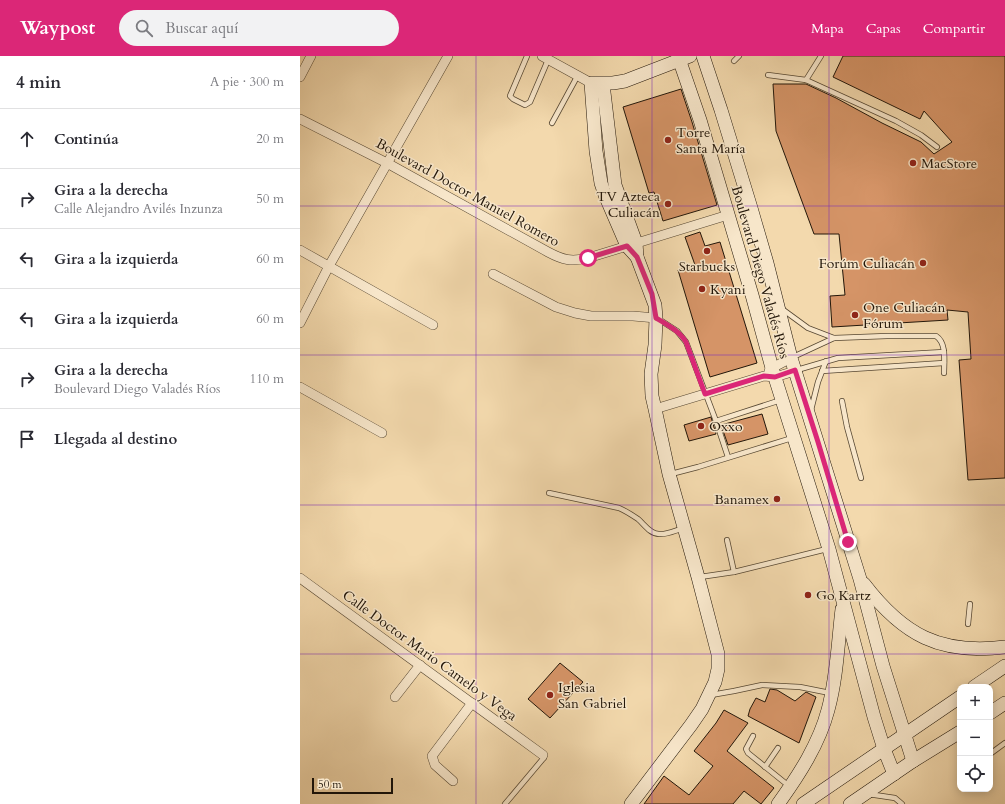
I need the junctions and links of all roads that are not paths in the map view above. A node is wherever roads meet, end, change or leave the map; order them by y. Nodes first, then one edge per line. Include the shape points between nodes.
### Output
1 (311, 56) edge
2 (448, 56) edge
3 (527, 56) edge
4 (703, 56) edge
5 (739, 56) edge
6 (821, 56) edge
7 (683, 57) edge
8 (545, 58) edge
9 (734, 61) dead end
10 (578, 75) junction
11 (768, 75) dead end
12 (300, 77) edge
13 (806, 80) junction
14 (597, 83) junction
15 (300, 119) edge
16 (552, 123) dead end
17 (937, 147) dead end
18 (387, 163) junction
19 (728, 215) junction
20 (632, 245) junction
21 (300, 250) edge
22 (329, 266) junction
23 (492, 274) dead end
24 (778, 305) junction
25 (656, 318) junction
26 (300, 323) edge
27 (433, 325) dead end
28 (834, 338) junction
29 (944, 352) junction
30 (880, 356) junction
31 (826, 361) junction
32 (944, 363) junction
33 (793, 364) junction
34 (880, 367) junction
35 (822, 371) junction
36 (944, 373) dead end
37 (770, 374) junction
38 (300, 387) edge
39 (705, 394) junction
40 (782, 400) junction
41 (842, 401) dead end
42 (655, 409) junction
43 (810, 415) junction
44 (716, 421) junction
45 (382, 433) dead end
46 (794, 437) junction
47 (728, 457) junction
48 (669, 474) junction
49 (861, 478) dead end
50 (549, 493) dead end
51 (684, 528) junction
52 (727, 540) dead end
53 (829, 549) junction
54 (734, 572) junction
55 (300, 578) edge
56 (698, 578) junction
57 (860, 579) junction
58 (842, 602) junction
59 (970, 604) dead end
60 (968, 624) dead end
61 (1005, 647) edge
62 (420, 665) junction
63 (1005, 666) edge
64 (978, 684) edge
65 (832, 694) junction
66 (709, 695) junction
67 (395, 697) dead end
68 (957, 699) edge
69 (472, 703) junction
70 (1005, 703) edge
71 (993, 711) edge
72 (957, 734) edge
73 (753, 736) dead end
74 (905, 736) junction
75 (1005, 743) edge
76 (778, 748) dead end
77 (884, 749) junction
78 (993, 752) edge
79 (543, 755) joint
80 (913, 761) junction
81 (765, 767) junction
82 (894, 774) junction
83 (453, 780) dead end
84 (791, 787) junction
85 (865, 793) junction
86 (505, 804) edge
87 (631, 804) edge
88 (778, 804) edge
89 (803, 804) edge
90 (850, 804) edge
91 (902, 804) edge

1 - 12 street
2 - 18 street
3 - 8 lane via 510,96 525,106 530,102
4 - 24 main road, Boulevard Diego Valadés Ríos via 744,185
5 - 9 lane
6 - 13 lane
7 - 14 main road via 625,81
7 - 19 main road, Boulevard Diego Valadés Ríos
8 - 10 street
10 - 14 street
10 - 16 lane
11 - 13 lane
13 - 17 lane via 896,121
14 - 20 main road via 614,178
15 - 18 street, Boulevard Doctor Manuel Romero
18 - 20 street, Boulevard Doctor Manuel Romero via 561,258 578,260
18 - 22 street
19 - 20 street, Boulevard Doctor Manuel Romero
19 - 37 main road, Boulevard Diego Valadés Ríos via 752,295
20 - 25 main road via 652,294
21 - 22 street
22 - 26 street
22 - 27 street
23 - 25 street via 575,314
24 - 28 lane via 801,324
24 - 33 main road, Boulevard Diego Valadés Ríos
25 - 39 lane via 683,336
25 - 42 main road via 651,374
28 - 29 lane via 936,336 941,340
28 - 33 lane
29 - 30 lane
29 - 32 lane
30 - 31 lane
30 - 34 lane
31 - 33 lane
31 - 35 lane
32 - 34 lane
32 - 36 lane
33 - 37 street
33 - 37 street
33 - 43 main road, Boulevard Diego Valadés Ríos
34 - 35 lane
35 - 43 lane
37 - 39 street
37 - 40 main road, Boulevard Diego Valadés Ríos
38 - 45 street
39 - 42 street
39 - 44 lane
40 - 44 lane
40 - 46 main road, Boulevard Diego Valadés Ríos
41 - 49 lane
42 - 48 main road
43 - 57 main road, Boulevard Diego Valadés Ríos
44 - 47 lane
46 - 47 lane
46 - 53 main road, Boulevard Diego Valadés Ríos
47 - 48 lane
48 - 51 main road
50 - 51 lane via 619,508 658,534
51 - 56 main road
52 - 54 lane
53 - 54 lane
53 - 58 main road, Boulevard Diego Valadés Ríos
54 - 56 lane
55 - 62 street, Calle Doctor Mario Camelo y Vega
56 - 66 main road via 718,654 718,669
57 - 61 main road via 889,614 926,639 968,649
57 - 74 main road, Boulevard Diego Valadés Ríos
58 - 65 main road
58 - 77 main road, Boulevard Diego Valadés Ríos
59 - 60 lane
62 - 67 street
62 - 69 street, Calle Doctor Mario Camelo y Vega
63 - 64 main road
65 - 66 lane via 800,687 762,684 734,692
65 - 84 main road via 821,732
66 - 87 main road via 692,725
68 - 74 main road
69 - 79 street, Calle Doctor Mario Camelo y Vega
69 - 83 street via 432,756 435,765
70 - 71 main road
72 - 80 main road
73 - 81 lane via 746,751
74 - 77 main road
74 - 80 main road, Boulevard Diego Valadés Ríos
75 - 78 lane
76 - 81 lane
77 - 82 main road, Boulevard Diego Valadés Ríos
77 - 89 main road
79 - 86 lane via 544,758
80 - 82 main road
81 - 84 lane
82 - 85 main road
84 - 88 main road
85 - 90 main road
85 - 91 lane via 895,798

